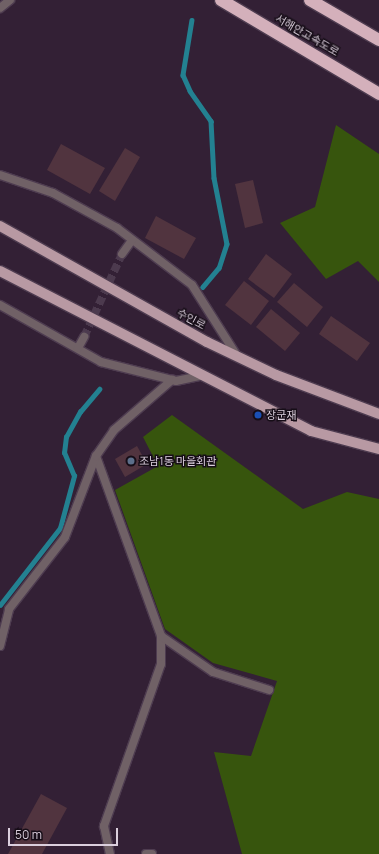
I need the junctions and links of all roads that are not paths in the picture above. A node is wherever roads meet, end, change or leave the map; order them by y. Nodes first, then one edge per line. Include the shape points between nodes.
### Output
1 (10, 0) edge
2 (221, 0) edge
3 (310, 0) edge
4 (0, 8) edge
5 (379, 40) edge
6 (379, 94) edge
7 (0, 175) edge
8 (0, 226) edge
9 (132, 240) junction
10 (122, 254) tunnel mouth
11 (0, 271) edge
12 (0, 305) edge
13 (84, 337) tunnel mouth
14 (78, 348) junction
15 (237, 356) junction
16 (200, 376) junction
17 (172, 380) junction
18 (379, 414) edge
19 (379, 449) edge
20 (96, 456) junction
21 (162, 636) junction
22 (0, 646) edge
23 (269, 690) dead end
24 (110, 854) edge
25 (146, 854) edge
26 (152, 854) edge

1 - 4 street
2 - 6 highway, 서해안고속도로
3 - 5 highway
7 - 9 street via 53,193
8 - 15 main road, 수인로 via 78,272
9 - 10 street
9 - 15 street via 192,285
11 - 16 main road
12 - 14 street
13 - 14 street
14 - 17 street via 101,362
15 - 18 main road, 수인로 via 276,375
16 - 17 street
16 - 19 main road via 311,431
17 - 20 street via 114,430
20 - 21 street
20 - 22 street via 65,537 8,609
21 - 23 street via 214,672
21 - 24 street via 161,664 104,826
25 - 26 street

